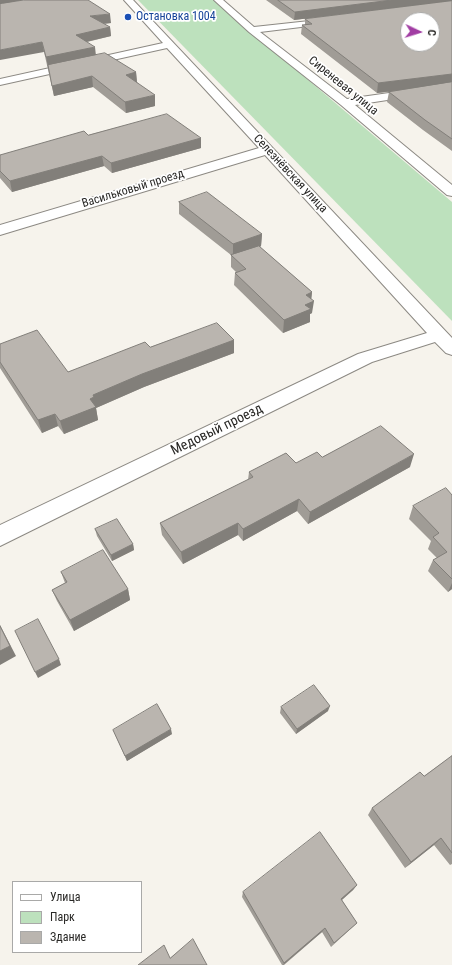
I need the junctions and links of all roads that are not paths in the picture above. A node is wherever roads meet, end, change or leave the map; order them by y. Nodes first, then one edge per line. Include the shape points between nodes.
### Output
1 (128, 0) edge
2 (218, 0) edge
3 (341, 19) edge
4 (252, 30) junction
5 (168, 45) junction
6 (0, 82) edge
7 (452, 87) edge
8 (345, 103) junction
9 (267, 150) junction
10 (452, 192) edge
11 (0, 230) edge
12 (446, 342) edge
13 (0, 536) edge

1 - 5 street, Селезнёвская улица
2 - 4 street, Сиреневая улица
3 - 4 street
4 - 8 street, Сиреневая улица
5 - 6 street
5 - 9 street, Селезнёвская улица
7 - 8 street
8 - 10 street, Сиреневая улица
9 - 11 street, Васильковый проезд
9 - 12 street, Селезнёвская улица
12 - 13 street, Медовый проезд via 364,358

